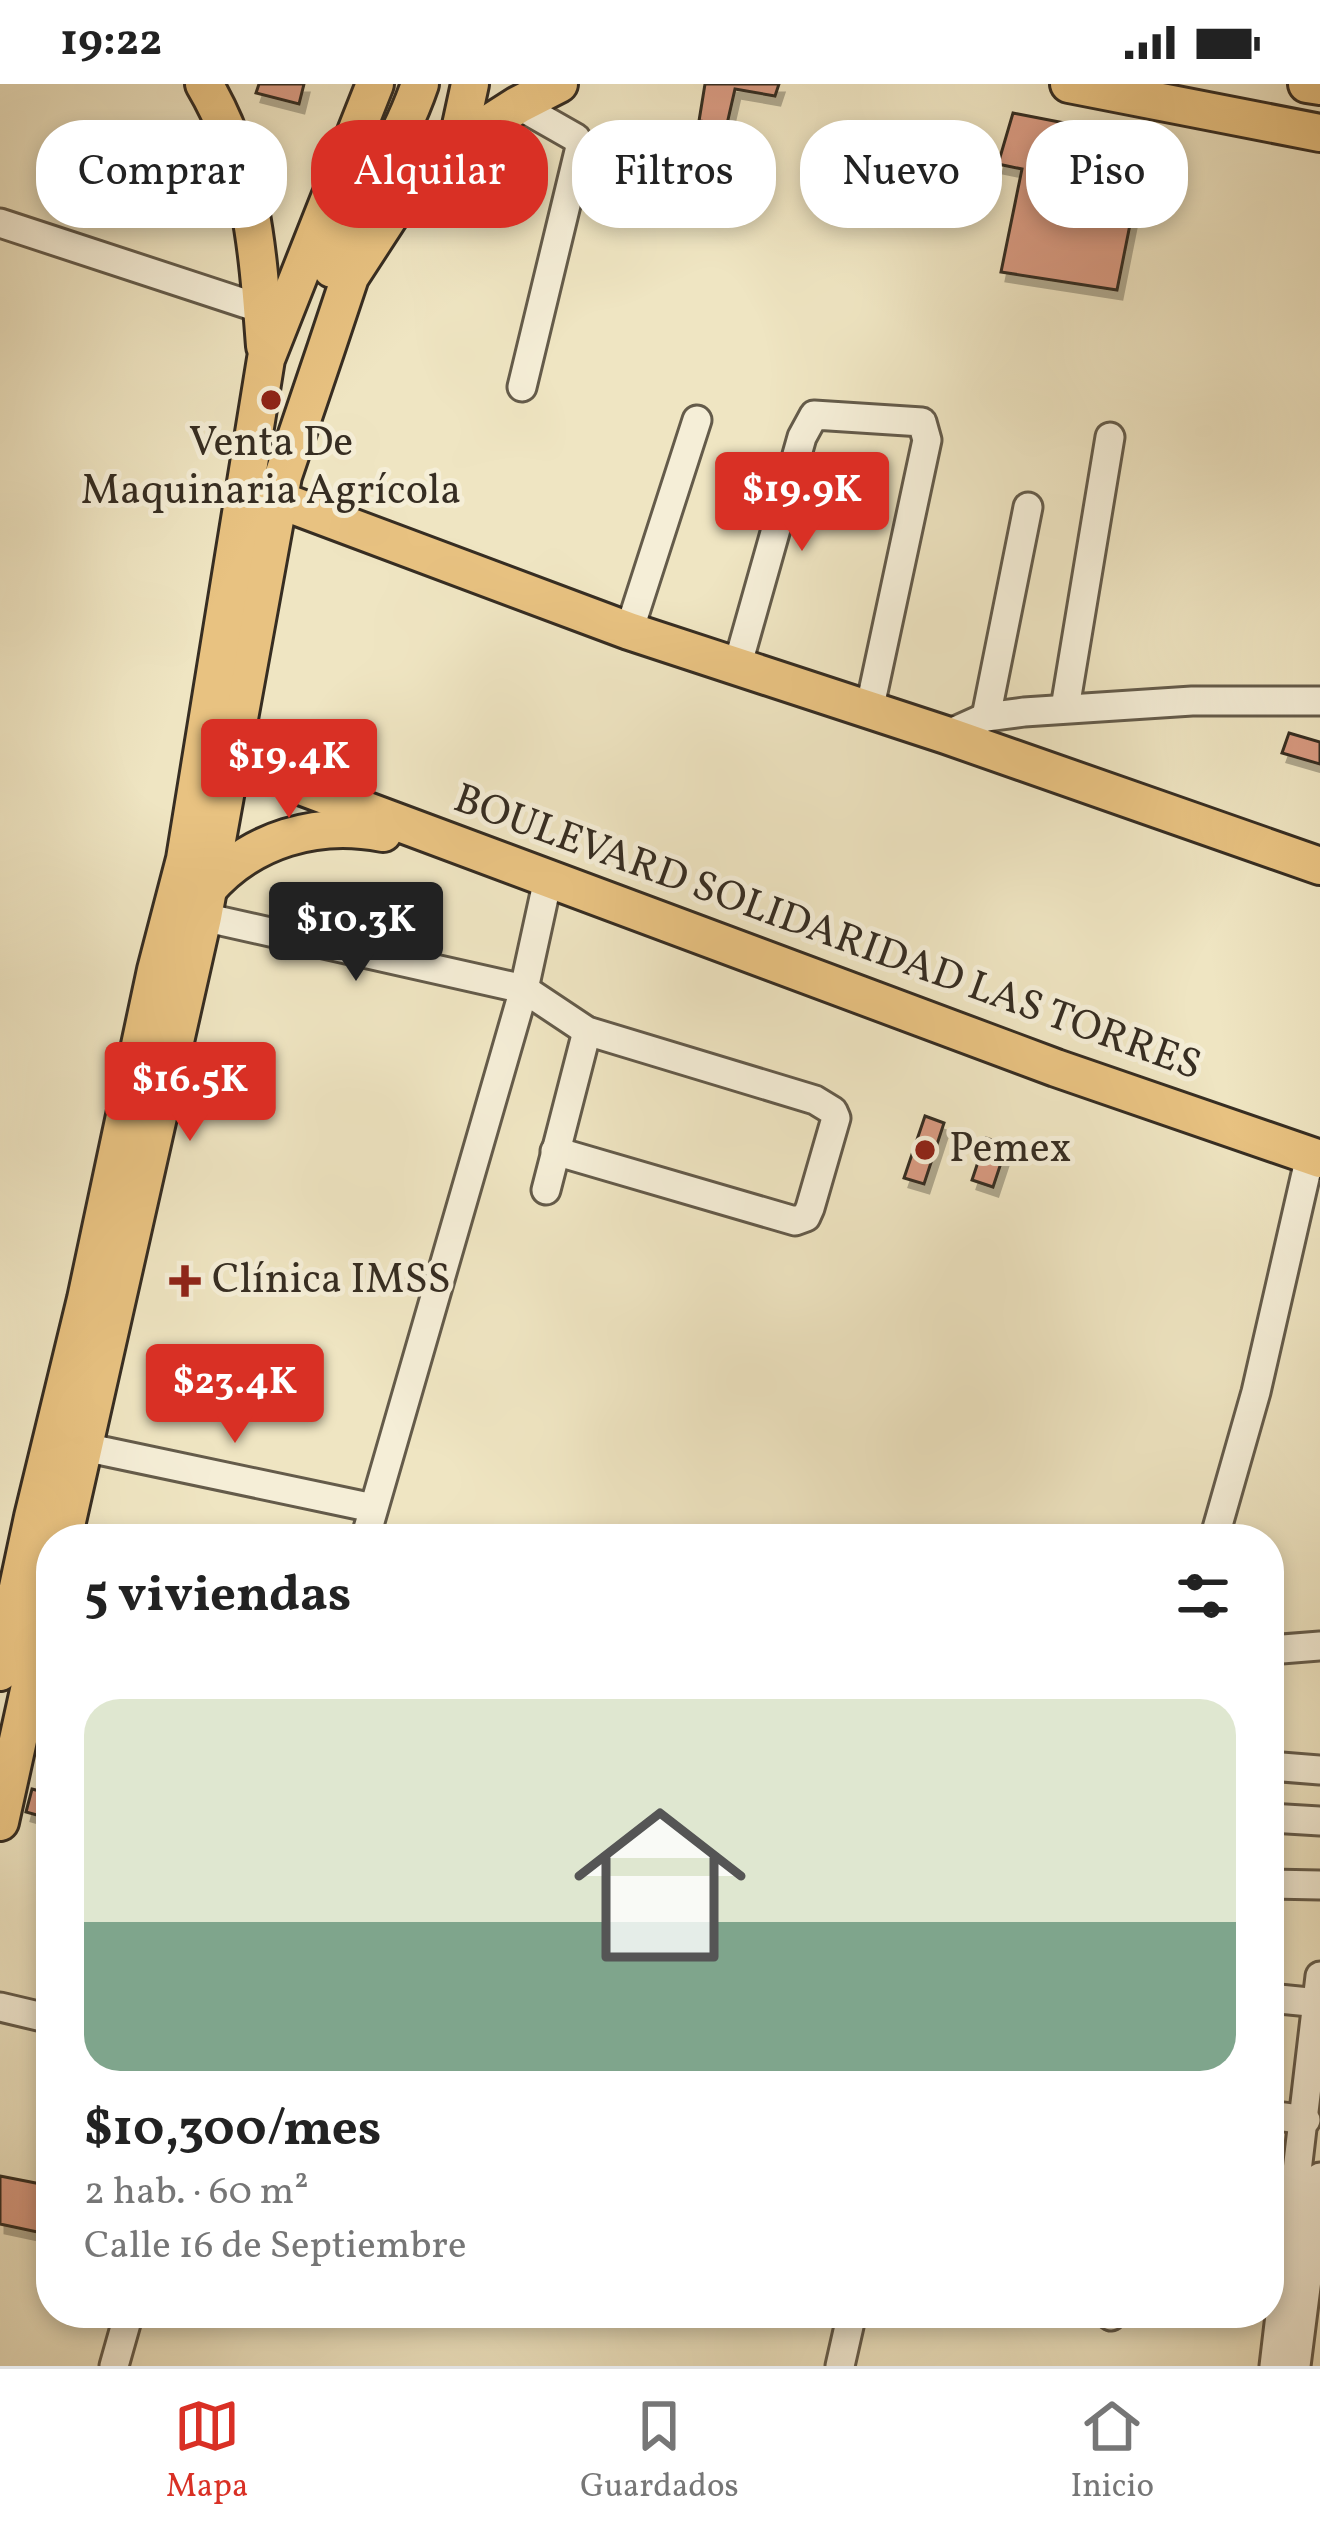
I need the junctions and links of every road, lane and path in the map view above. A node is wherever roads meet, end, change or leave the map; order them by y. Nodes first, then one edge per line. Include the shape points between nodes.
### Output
1 (204, 84) edge
2 (375, 84) edge
3 (420, 84) edge
4 (470, 84) edge
5 (559, 84) edge
6 (1069, 84) edge
7 (1307, 84) edge
8 (1320, 86) edge
9 (518, 105) junction
10 (462, 120) edge
11 (495, 120) edge
12 (1320, 133) edge
13 (0, 223) edge
14 (381, 228) edge
15 (262, 309) junction
16 (266, 359) junction
17 (522, 387) dead end
18 (698, 420) dead end
19 (1110, 437) dead end
20 (281, 488) junction
21 (1028, 507) dead end
22 (629, 631) junction
23 (737, 667) junction
24 (210, 687) junction
25 (1320, 701) edge
26 (1065, 708) junction
27 (869, 711) junction
28 (986, 717) junction
29 (236, 732) junction
30 (946, 735) junction
31 (459, 848) junction
32 (1320, 866) edge
33 (548, 880) junction
34 (205, 904) junction
35 (524, 988) junction
36 (587, 1031) junction
37 (555, 1151) junction
38 (1315, 1157) edge
39 (546, 1190) dead end
40 (1307, 1231) edge
41 (84, 1447) junction
42 (373, 1508) junction
43 (66, 1524) edge
44 (369, 1524) edge
45 (1218, 1524) edge
46 (36, 1643) edge
47 (1320, 1646) edge
48 (1284, 1649) edge
49 (26, 1678) edge
50 (1284, 1767) edge
51 (1320, 1771) edge
52 (1284, 1818) edge
53 (1320, 1821) edge
54 (0, 1822) edge
55 (1284, 1884) edge
56 (1320, 1885) edge
57 (1319, 1994) edge
58 (1284, 1997) edge
59 (0, 2007) edge
60 (36, 2015) edge
61 (1284, 2117) edge
62 (1306, 2120) junction
63 (1320, 2176) edge
64 (1290, 2236) edge
65 (1284, 2285) edge
66 (125, 2328) edge
67 (849, 2328) edge
68 (1279, 2328) edge
69 (114, 2366) edge
70 (840, 2366) edge
71 (1274, 2366) edge
72 (1295, 2366) edge

1 - 15 main road via 252,204
2 - 16 main road
3 - 20 main road via 342,241 308,331
4 - 10 main road
5 - 9 main road
6 - 12 main road
7 - 8 main road
9 - 11 main road
9 - 17 street via 580,147
13 - 15 street
14 - 20 main road via 350,277
15 - 16 main road
16 - 24 main road
18 - 22 street
19 - 26 street
20 - 22 main road
20 - 29 main road
21 - 28 street
22 - 23 main road
23 - 27 main road
23 - 27 street via 814,415 914,419 925,424 927,440
24 - 29 main road, BOULEVARD SOLIDARIDAD LAS TORRES
24 - 49 main road via 185,860 33,1517
25 - 26 street
26 - 28 street
27 - 30 main road
28 - 30 street
29 - 31 main road, BOULEVARD SOLIDARIDAD LAS TORRES via 295,784
29 - 34 main road
30 - 32 main road
31 - 33 main road, BOULEVARD SOLIDARIDAD LAS TORRES
31 - 34 main road via 373,831 299,833 253,851
33 - 35 street
33 - 38 main road, BOULEVARD SOLIDARIDAD LAS TORRES
34 - 35 street
34 - 41 main road
35 - 36 street
35 - 42 street
36 - 37 street
36 - 37 street via 815,1100 836,1118 806,1217 795,1221
37 - 39 street
38 - 40 street
40 - 45 street
41 - 42 street
41 - 43 main road
42 - 44 street
46 - 49 main road
47 - 48 street
49 - 54 main road
50 - 51 street
52 - 53 street
55 - 56 street
57 - 58 street
57 - 62 street
59 - 60 street
61 - 62 street
62 - 64 street
63 - 64 street
64 - 65 street
64 - 72 street
66 - 69 street
67 - 70 street
68 - 71 street

